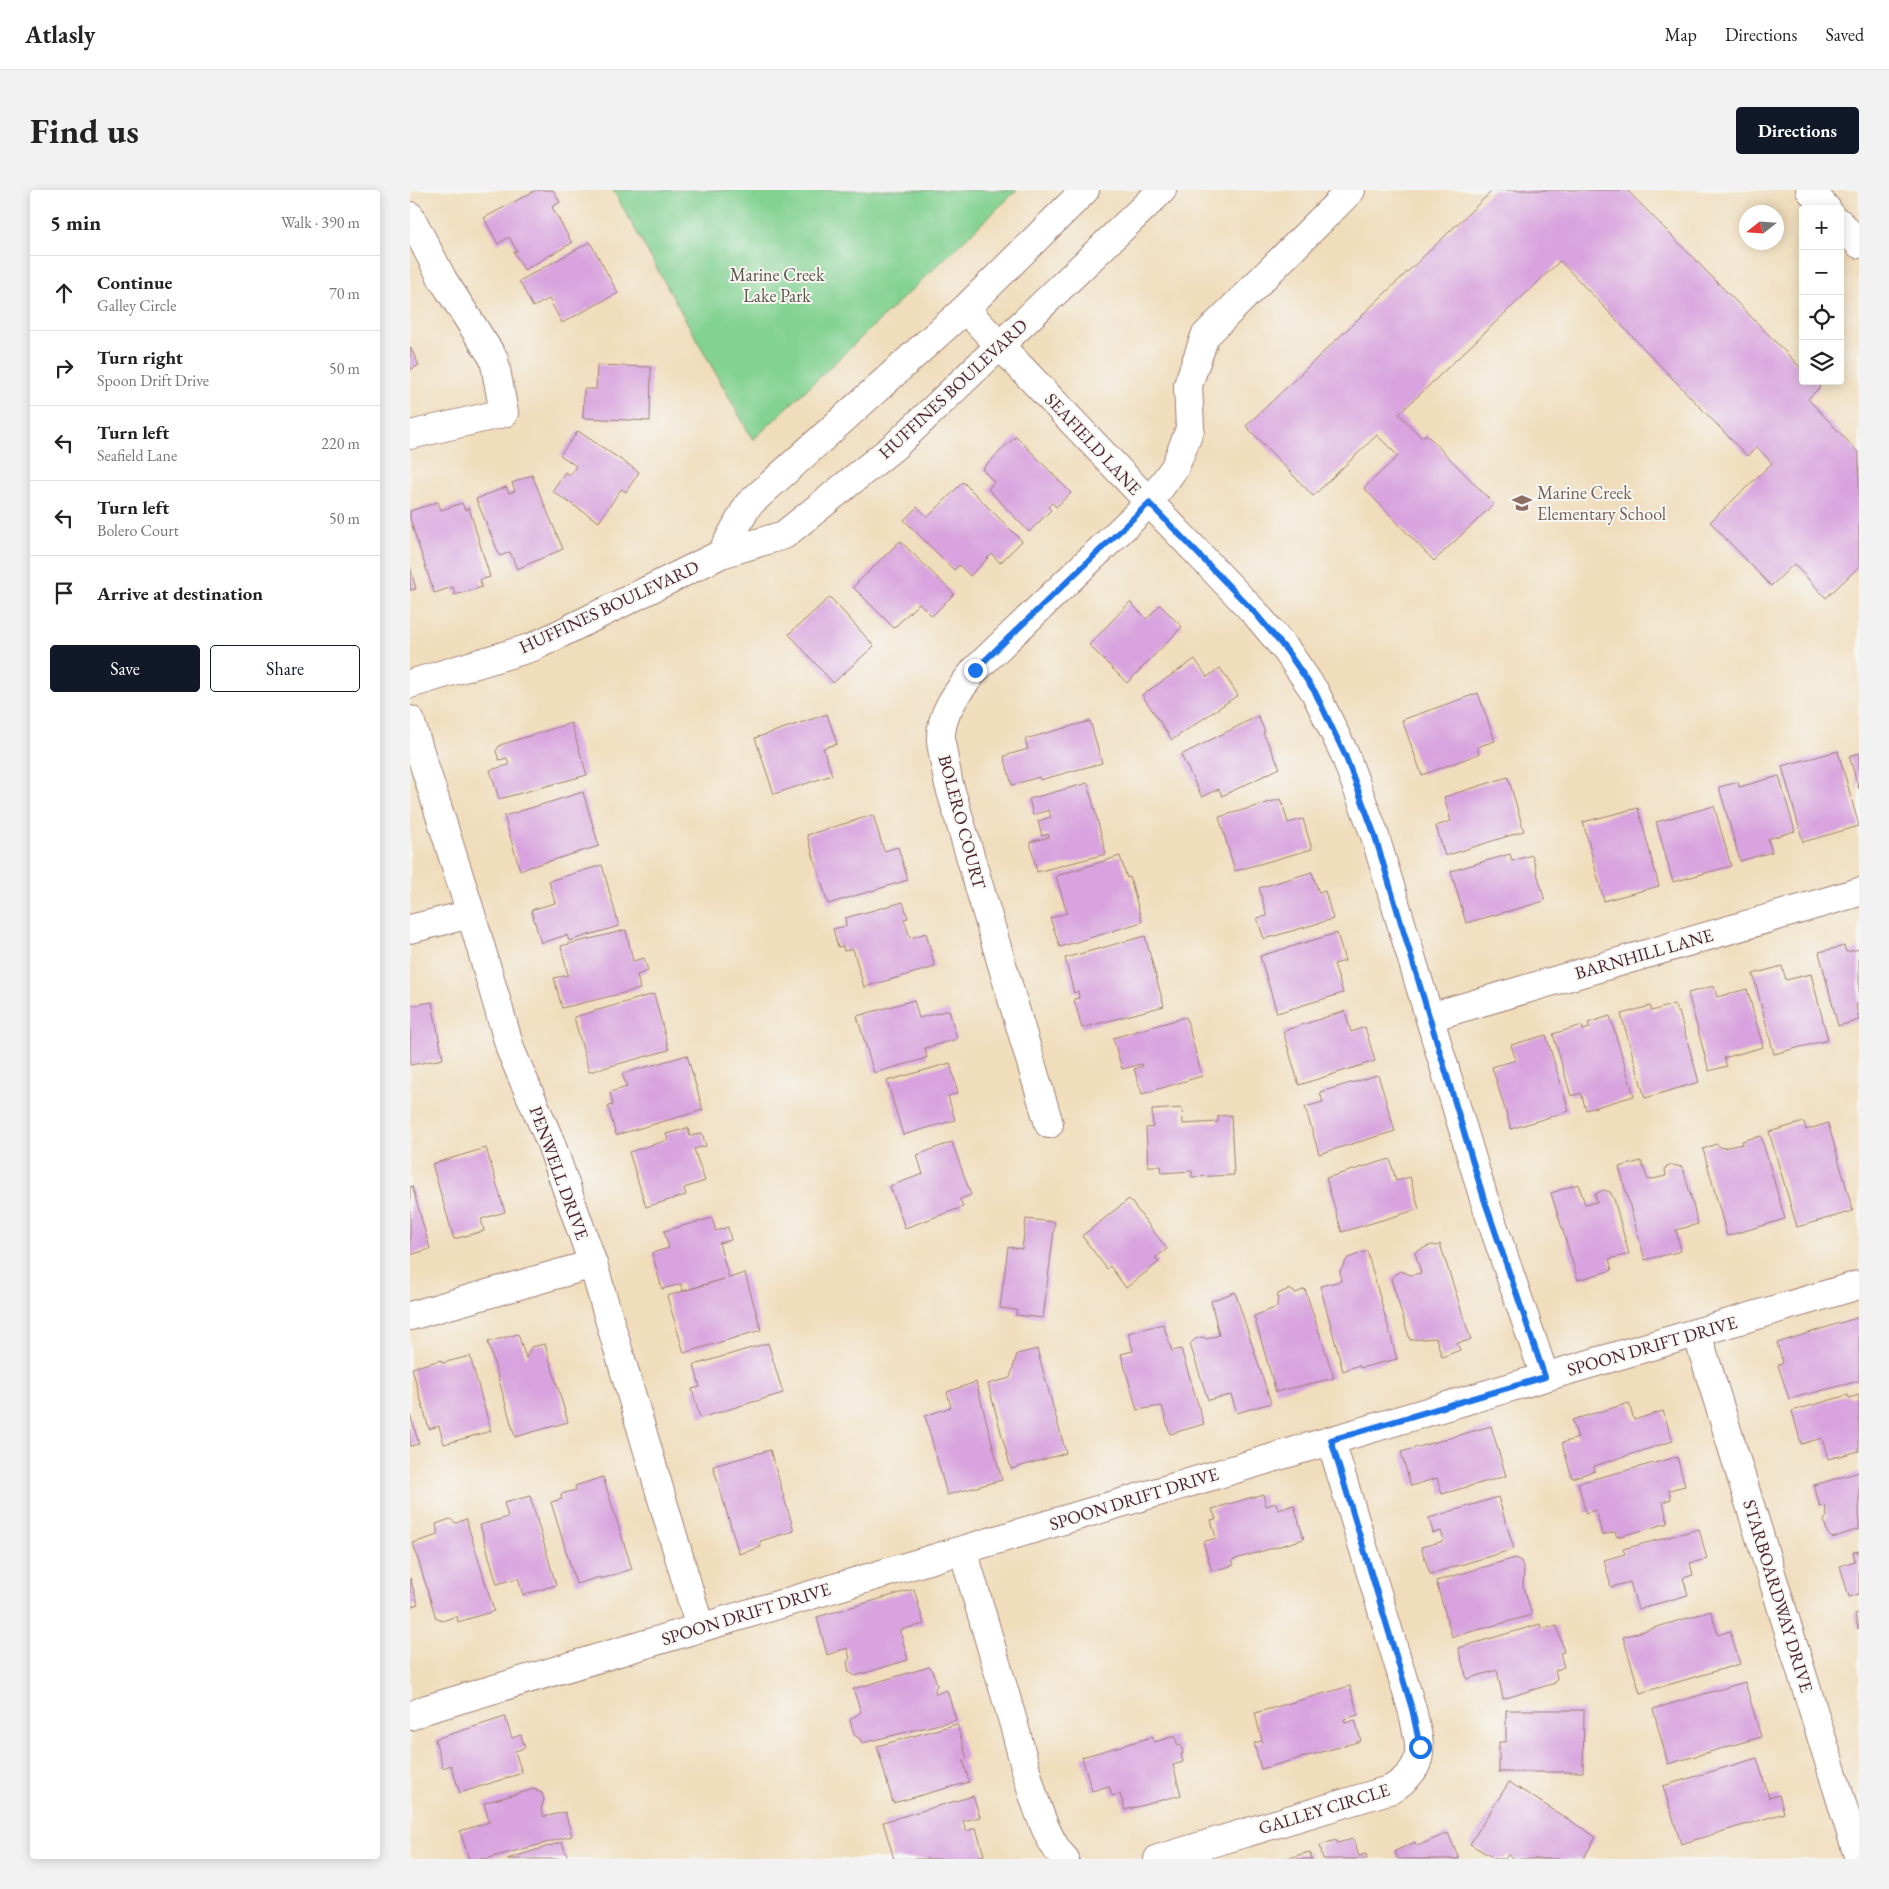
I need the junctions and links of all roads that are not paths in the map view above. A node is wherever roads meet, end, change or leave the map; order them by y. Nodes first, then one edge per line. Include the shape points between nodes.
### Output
1 (1085, 190) edge
2 (1162, 190) edge
3 (1351, 190) edge
4 (1810, 190) edge
5 (1823, 205) edge
6 (410, 216) edge
7 (1844, 227) edge
8 (1859, 244) edge
9 (964, 309) junction
10 (1000, 346) junction
11 (410, 435) edge
12 (1149, 503) junction
13 (722, 554) junction
14 (410, 684) edge
15 (410, 720) edge
16 (1859, 892) edge
17 (471, 914) junction
18 (410, 929) edge
19 (1430, 1017) junction
20 (1049, 1124) dead end
21 (593, 1264) junction
22 (1859, 1285) edge
23 (410, 1316) edge
24 (1697, 1332) junction
25 (1545, 1377) junction
26 (1331, 1440) junction
27 (962, 1550) junction
28 (700, 1628) junction
29 (410, 1716) edge
30 (1065, 1859) edge
31 (1158, 1859) edge
32 (1859, 1859) edge

1 - 9 street
2 - 10 street, HUFFINES BOULEVARD
3 - 12 street, BOLERO COURT via 1205,336 1188,385 1190,429 1175,467
4 - 5 street
6 - 11 street via 443,280 494,359 504,412
7 - 8 street
9 - 10 street, SEAFIELD LANE
9 - 13 street via 748,505
10 - 12 street, SEAFIELD LANE
10 - 13 street, HUFFINES BOULEVARD via 896,444 784,535
12 - 19 street, SEAFIELD LANE via 1256,614 1315,692 1345,755 1374,833
12 - 20 street, BOLERO COURT via 975,670 944,717 941,741 948,781
13 - 14 street, HUFFINES BOULEVARD via 532,647
15 - 17 street, PENWELL DRIVE
16 - 19 street, BARNHILL LANE
17 - 18 street
17 - 21 street, PENWELL DRIVE via 511,1051 550,1140
19 - 25 street, SEAFIELD LANE via 1484,1199
21 - 23 street
21 - 28 street, PENWELL DRIVE
22 - 24 street, SPOON DRIFT DRIVE
24 - 25 street, SPOON DRIFT DRIVE
24 - 32 street, STARBOARDWAY DRIVE
25 - 26 street, SPOON DRIFT DRIVE
26 - 27 street, SPOON DRIFT DRIVE
26 - 31 street, GALLEY CIRCLE via 1412,1709 1420,1747 1418,1764 1407,1780 1392,1789
27 - 28 street, SPOON DRIFT DRIVE
27 - 30 street via 1047,1834
28 - 29 street, SPOON DRIFT DRIVE

